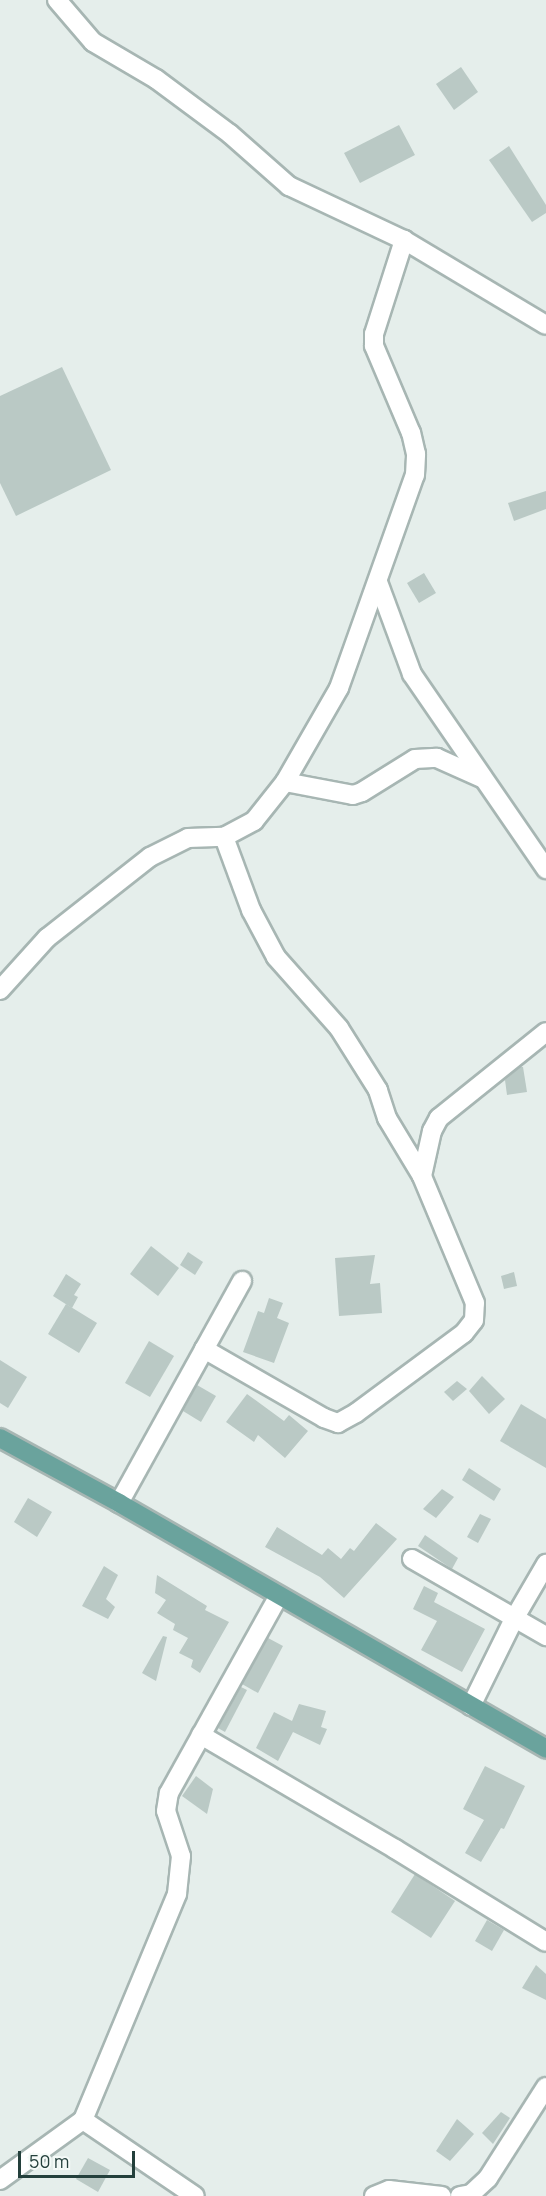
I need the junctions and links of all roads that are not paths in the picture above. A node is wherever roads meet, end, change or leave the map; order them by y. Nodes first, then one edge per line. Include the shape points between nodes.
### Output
1 (57, 0) edge
2 (404, 240) junction
3 (546, 325) edge
4 (378, 582) junction
5 (484, 779) junction
6 (285, 782) junction
7 (224, 837) junction
8 (546, 869) edge
9 (0, 990) edge
10 (546, 1032) edge
11 (422, 1176) junction
12 (242, 1281) dead end
13 (204, 1349) junction
14 (0, 1438) edge
15 (119, 1503) junction
16 (412, 1559) dead end
17 (546, 1564) edge
18 (278, 1597) junction
19 (514, 1619) junction
20 (546, 1636) edge
21 (471, 1706) junction
22 (201, 1735) junction
23 (546, 1749) edge
24 (546, 1942) edge
25 (544, 2095) edge
26 (83, 2120) junction
27 (0, 2180) edge
28 (195, 2196) edge
29 (374, 2196) edge
30 (442, 2196) edge
31 (460, 2196) edge

1 - 2 street via 93,42 156,79 230,134 289,186
2 - 3 street
2 - 4 street via 374,334 374,346 411,434 416,454 415,475
4 - 5 street via 412,674
4 - 6 street via 339,688
5 - 6 street via 437,758 415,759 352,795
5 - 8 street
6 - 7 street via 254,821
7 - 9 street via 188,838 150,857 47,938
7 - 11 street via 251,910 276,957 339,1028 378,1090 387,1118
10 - 11 street via 439,1118 432,1131
11 - 13 street via 475,1304 474,1320 464,1333 338,1423
12 - 13 street
13 - 15 street
14 - 15 main road
15 - 18 main road
16 - 19 street
17 - 19 street
18 - 21 main road
18 - 22 street
19 - 20 street
19 - 21 street
21 - 23 main road
22 - 24 street
22 - 26 street via 170,1793 166,1811 181,1856 177,1894
25 - 31 street via 488,2178 471,2194
26 - 27 street
26 - 28 street
29 - 30 street via 389,2190

